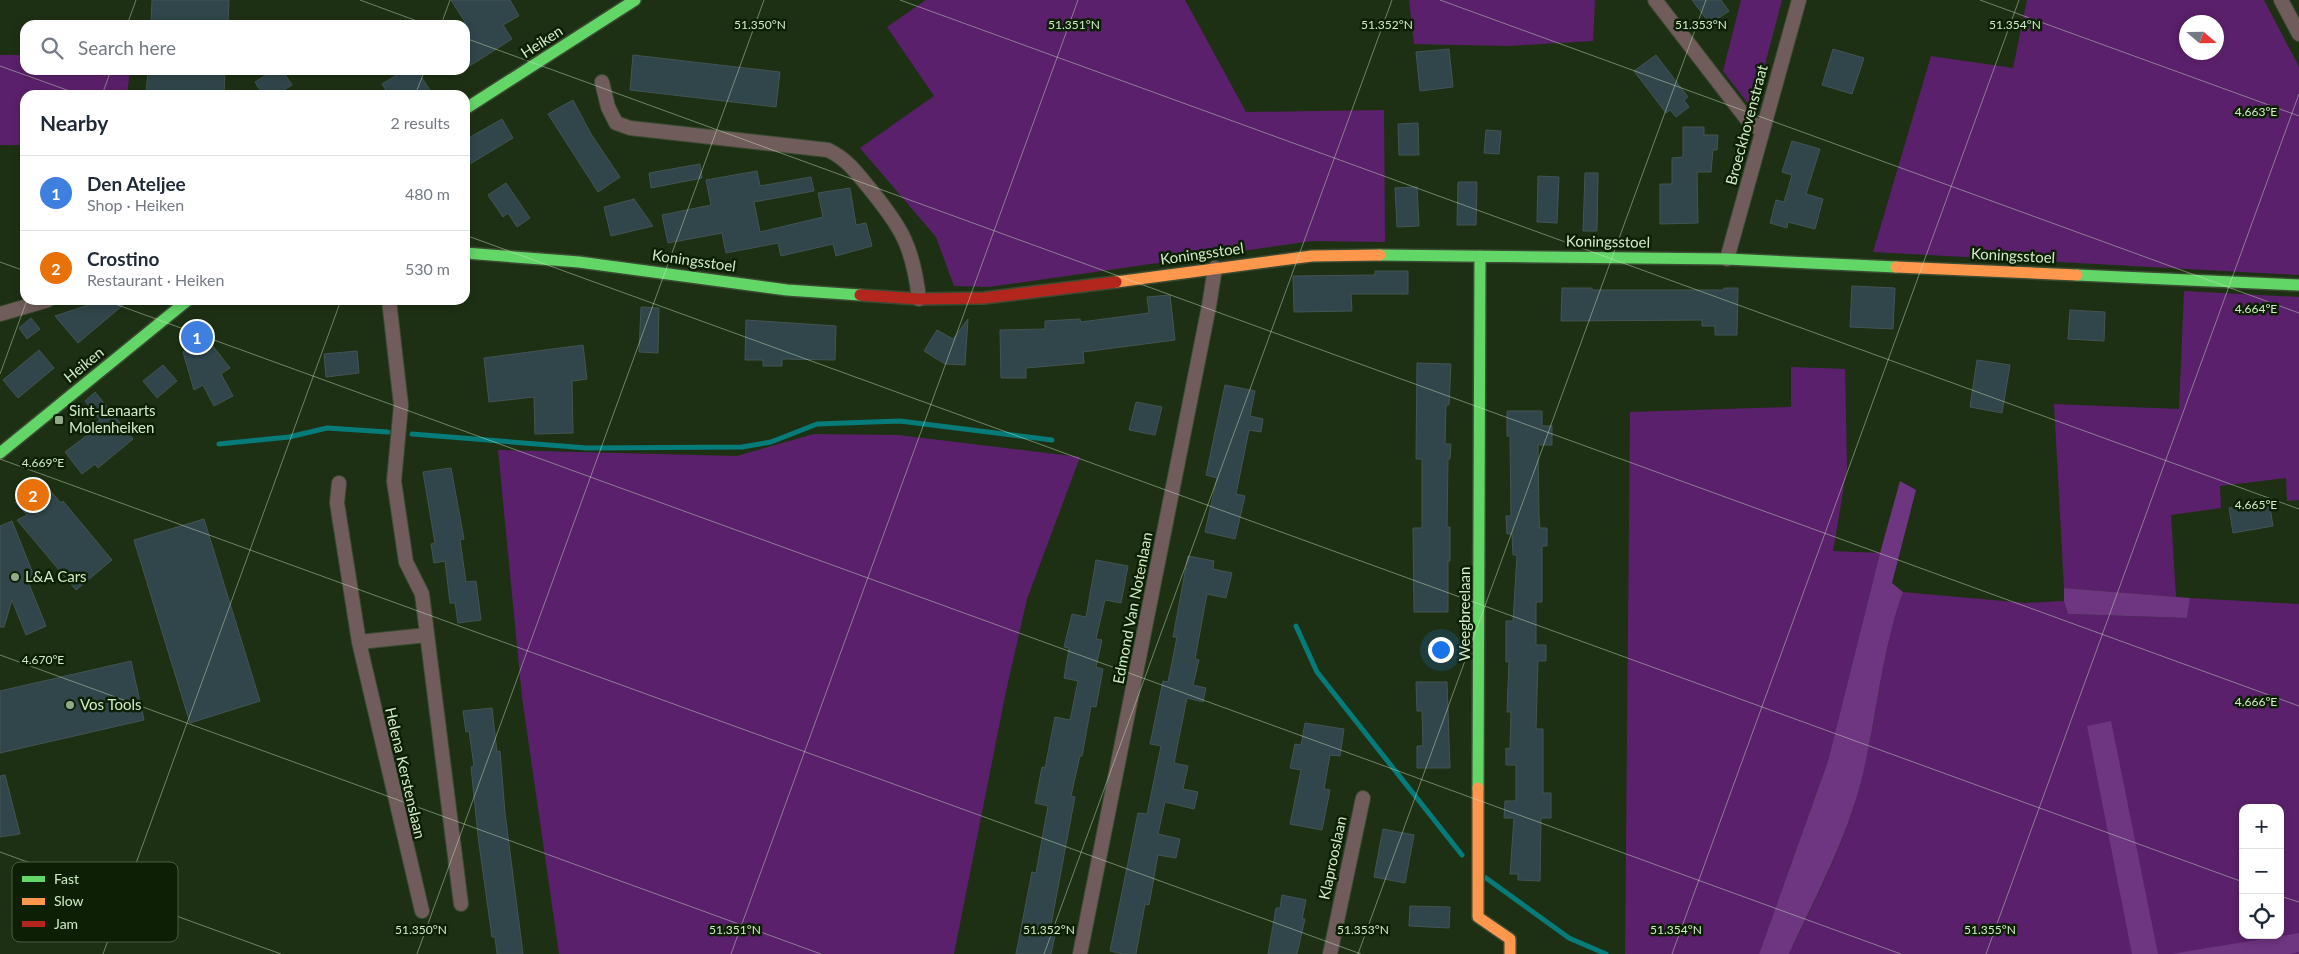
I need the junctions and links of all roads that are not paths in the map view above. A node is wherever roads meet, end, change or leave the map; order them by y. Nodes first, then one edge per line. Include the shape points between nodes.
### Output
1 (635, 0) edge
2 (1655, 0) edge
3 (1799, 0) edge
4 (2282, 0) edge
5 (2299, 34) edge
6 (602, 82) dead end
7 (470, 106) edge
8 (1762, 131) junction
9 (470, 252) edge
10 (1480, 256) junction
11 (1727, 259) junction
12 (1214, 268) junction
13 (2299, 285) edge
14 (919, 299) junction
15 (31, 305) edge
16 (182, 305) edge
17 (390, 305) edge
18 (0, 314) edge
19 (0, 453) edge
20 (339, 484) dead end
21 (427, 635) junction
22 (359, 642) junction
23 (1363, 798) dead end
24 (461, 904) dead end
25 (422, 911) dead end
26 (1080, 954) edge
27 (1330, 954) edge
28 (1510, 954) edge

1 - 7 street, Heiken
2 - 8 street via 1746,118
3 - 8 street, Broeckhovenstraat
4 - 5 street
6 - 14 street via 616,123 630,128 828,150 840,156 851,165 896,222 907,241 916,267
8 - 11 street, Broeckhovenstraat
9 - 14 street, Koningsstoel via 579,262 788,290
10 - 11 street, Koningsstoel
10 - 12 street, Koningsstoel via 1312,256
10 - 28 street, Weegbreelaan via 1478,917 1510,939
11 - 13 street, Koningsstoel
12 - 14 street, Koningsstoel via 1042,292 984,298
12 - 26 street, Edmond Van Notenlaan
15 - 18 street
16 - 19 street, Heiken
17 - 21 street via 401,405 394,481 406,562 422,594
20 - 22 street, Helena Kerstenslaan via 337,503
21 - 22 street
21 - 24 street
22 - 25 street, Helena Kerstenslaan
23 - 27 street, Klaprooslaan

